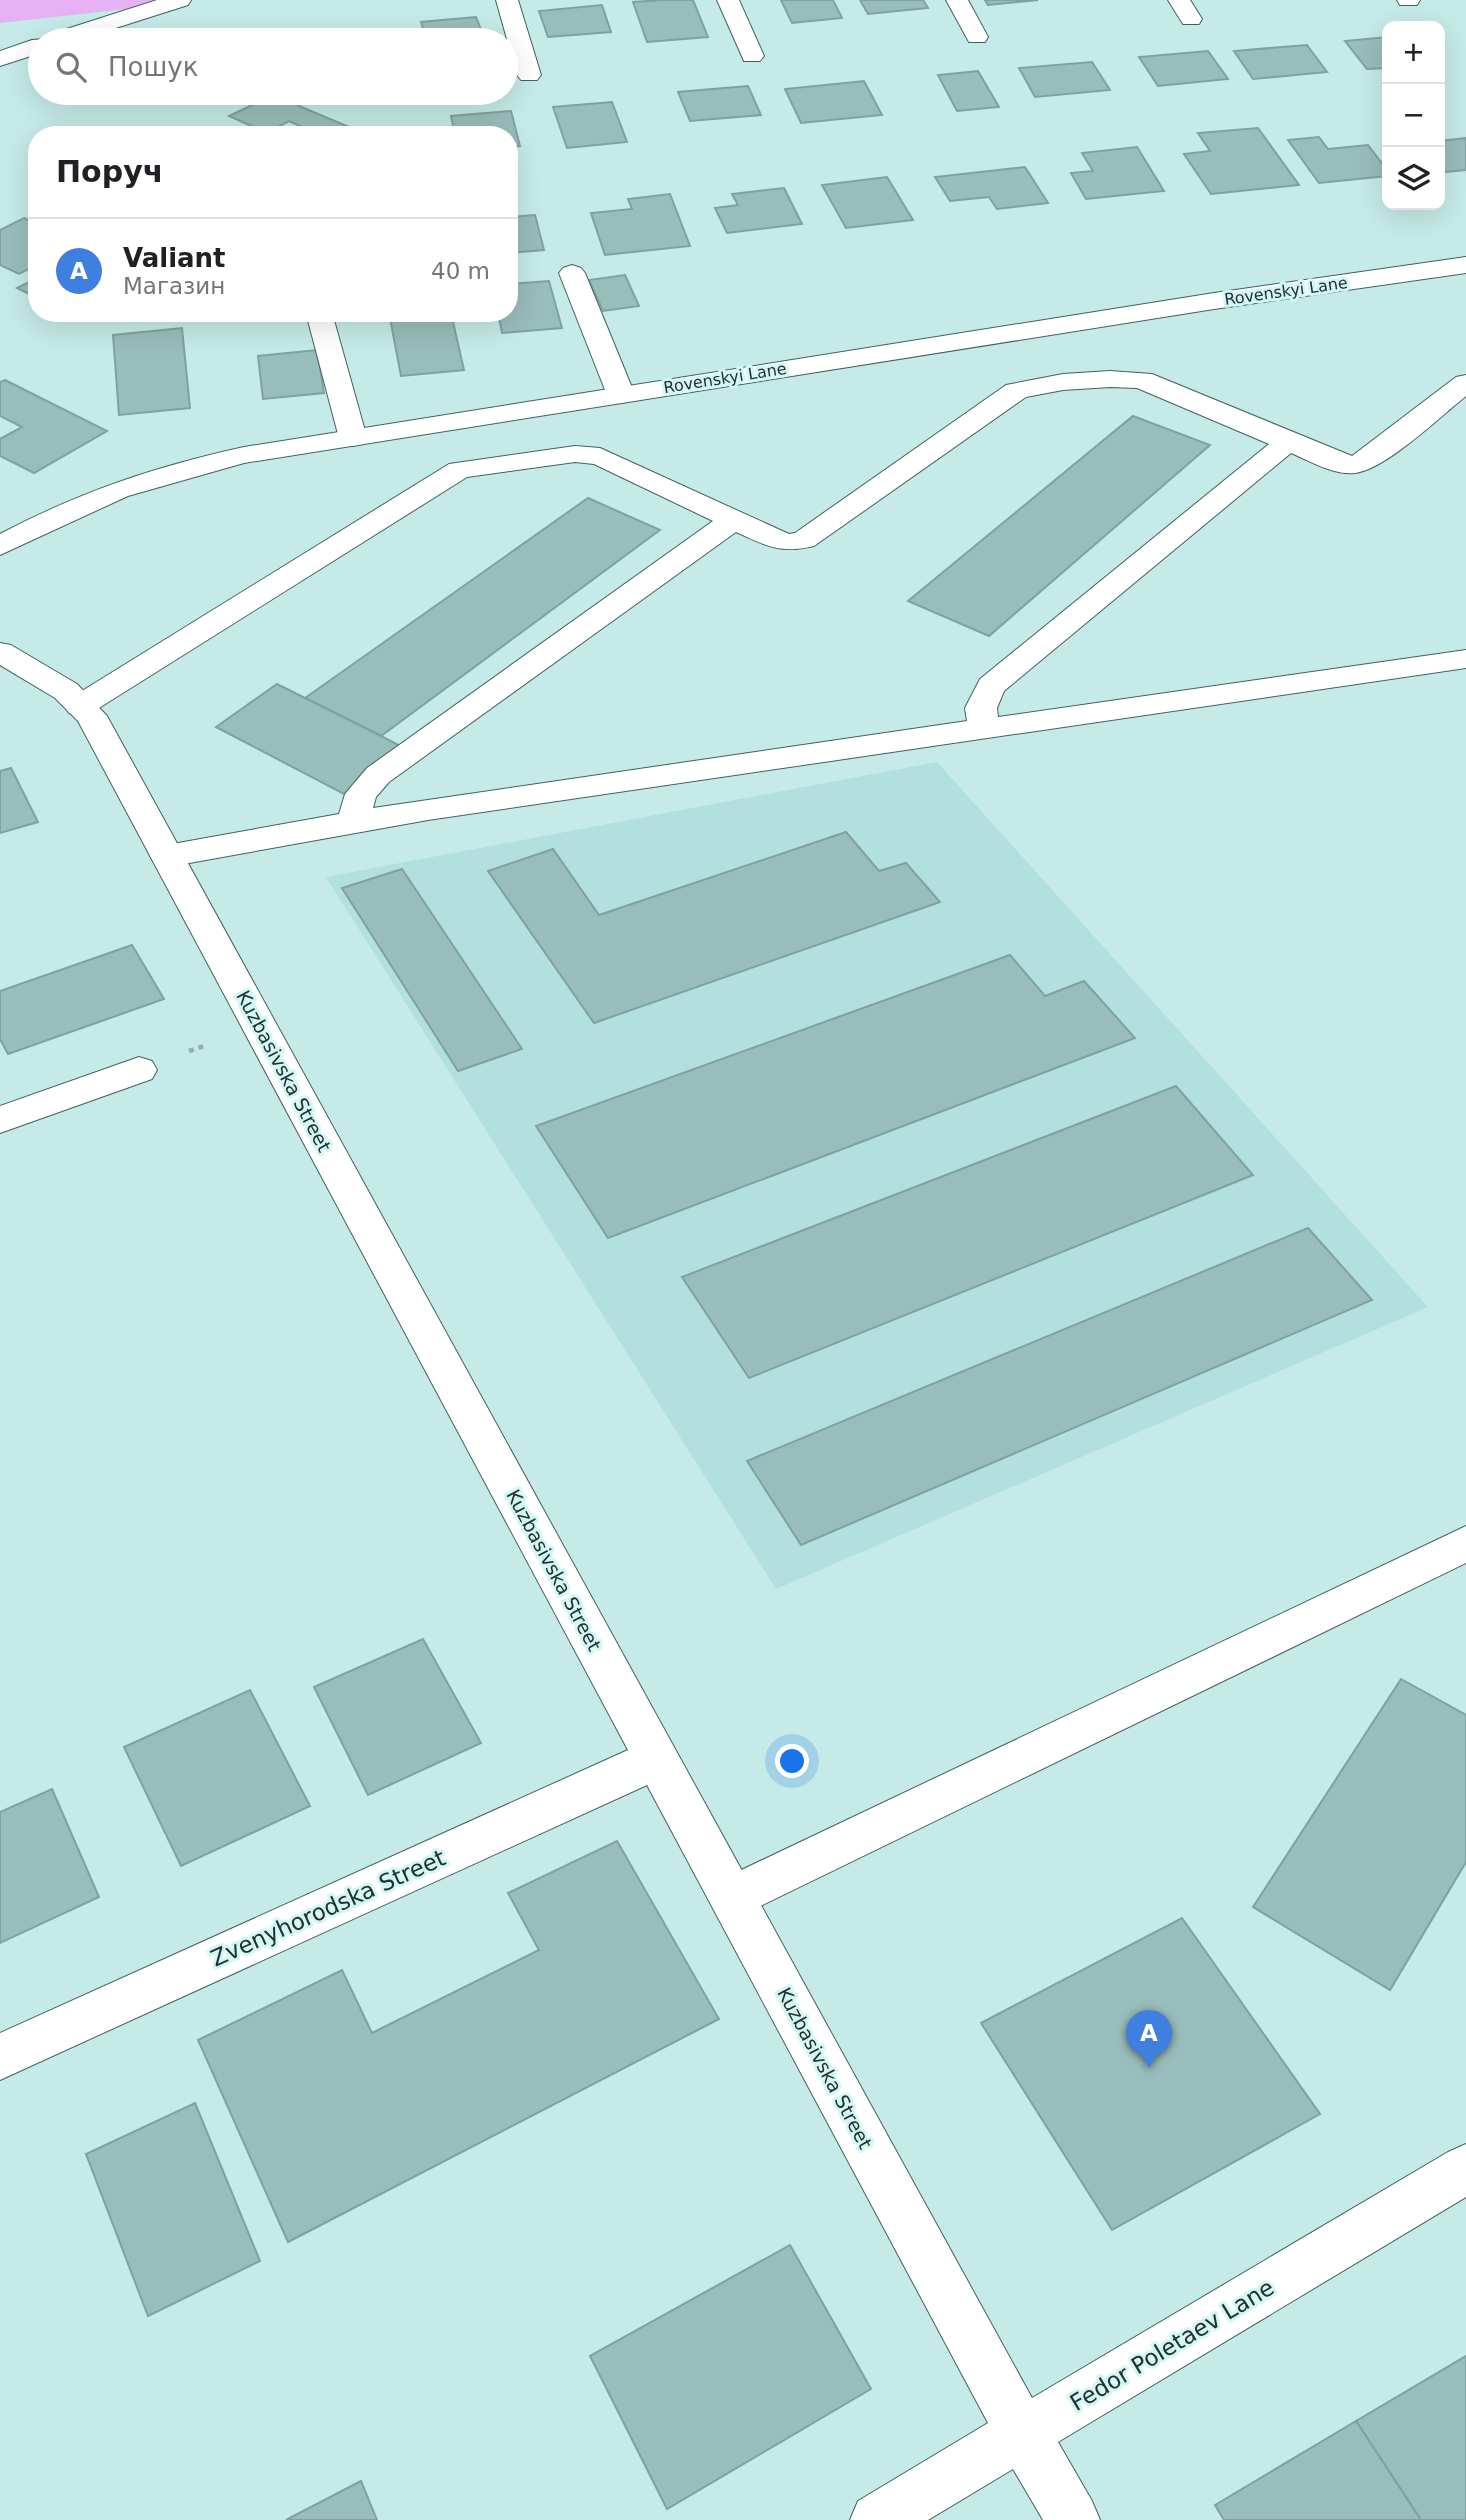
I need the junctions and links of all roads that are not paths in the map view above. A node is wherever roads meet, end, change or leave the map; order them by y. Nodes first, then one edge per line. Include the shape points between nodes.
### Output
1 (180, 0) edge
2 (507, 0) edge
3 (728, 0) edge
4 (957, 0) edge
5 (93, 28) edge
6 (515, 28) edge
7 (977, 37) dead end
8 (518, 38) edge
9 (28, 49) edge
10 (752, 56) dead end
11 (0, 59) edge
12 (529, 75) dead end
13 (1466, 265) edge
14 (572, 273) dead end
15 (321, 322) edge
16 (1466, 383) edge
17 (621, 395) junction
18 (353, 438) junction
19 (1288, 442) junction
20 (734, 520) junction
21 (0, 546) edge
22 (0, 652) edge
23 (1466, 659) edge
24 (80, 706) junction
25 (983, 728) junction
26 (353, 822) junction
27 (167, 856) junction
28 (139, 1070) road end
29 (0, 1120) edge
30 (1466, 1543) edge
31 (656, 1759) junction
32 (732, 1897) junction
33 (0, 2057) edge
34 (1466, 2169) edge
35 (1023, 2434) junction
36 (877, 2520) edge
37 (1073, 2520) edge

1 - 5 street
2 - 6 street
3 - 10 street
4 - 7 street
8 - 12 street
9 - 11 street
13 - 17 street, Rovenskyi Lane
14 - 17 street
15 - 18 street
16 - 19 street via 1367,461 1353,465 1336,462
17 - 18 street, Rovenskyi Lane
18 - 21 street, Rovenskyi Lane via 185,468 77,507
19 - 20 street via 1142,380 1050,383 1016,391 804,540 788,543 774,539
19 - 25 street via 991,687 981,708
20 - 24 street via 600,456 575,454 460,470
20 - 26 street via 378,775 362,794
22 - 24 street, Kuzbasivska Street via 65,691
23 - 25 street
24 - 27 street, Kuzbasivska Street via 91,716
25 - 26 street
26 - 27 street
27 - 31 street, Kuzbasivska Street
28 - 29 street
30 - 32 street
31 - 32 street, Kuzbasivska Street
31 - 33 street, Zvenyhorodska Street
32 - 35 street, Kuzbasivska Street
34 - 35 street, Fedor Poletaev Lane
35 - 36 street, Fedor Poletaev Lane
35 - 37 street, Kuzbasivska Street

